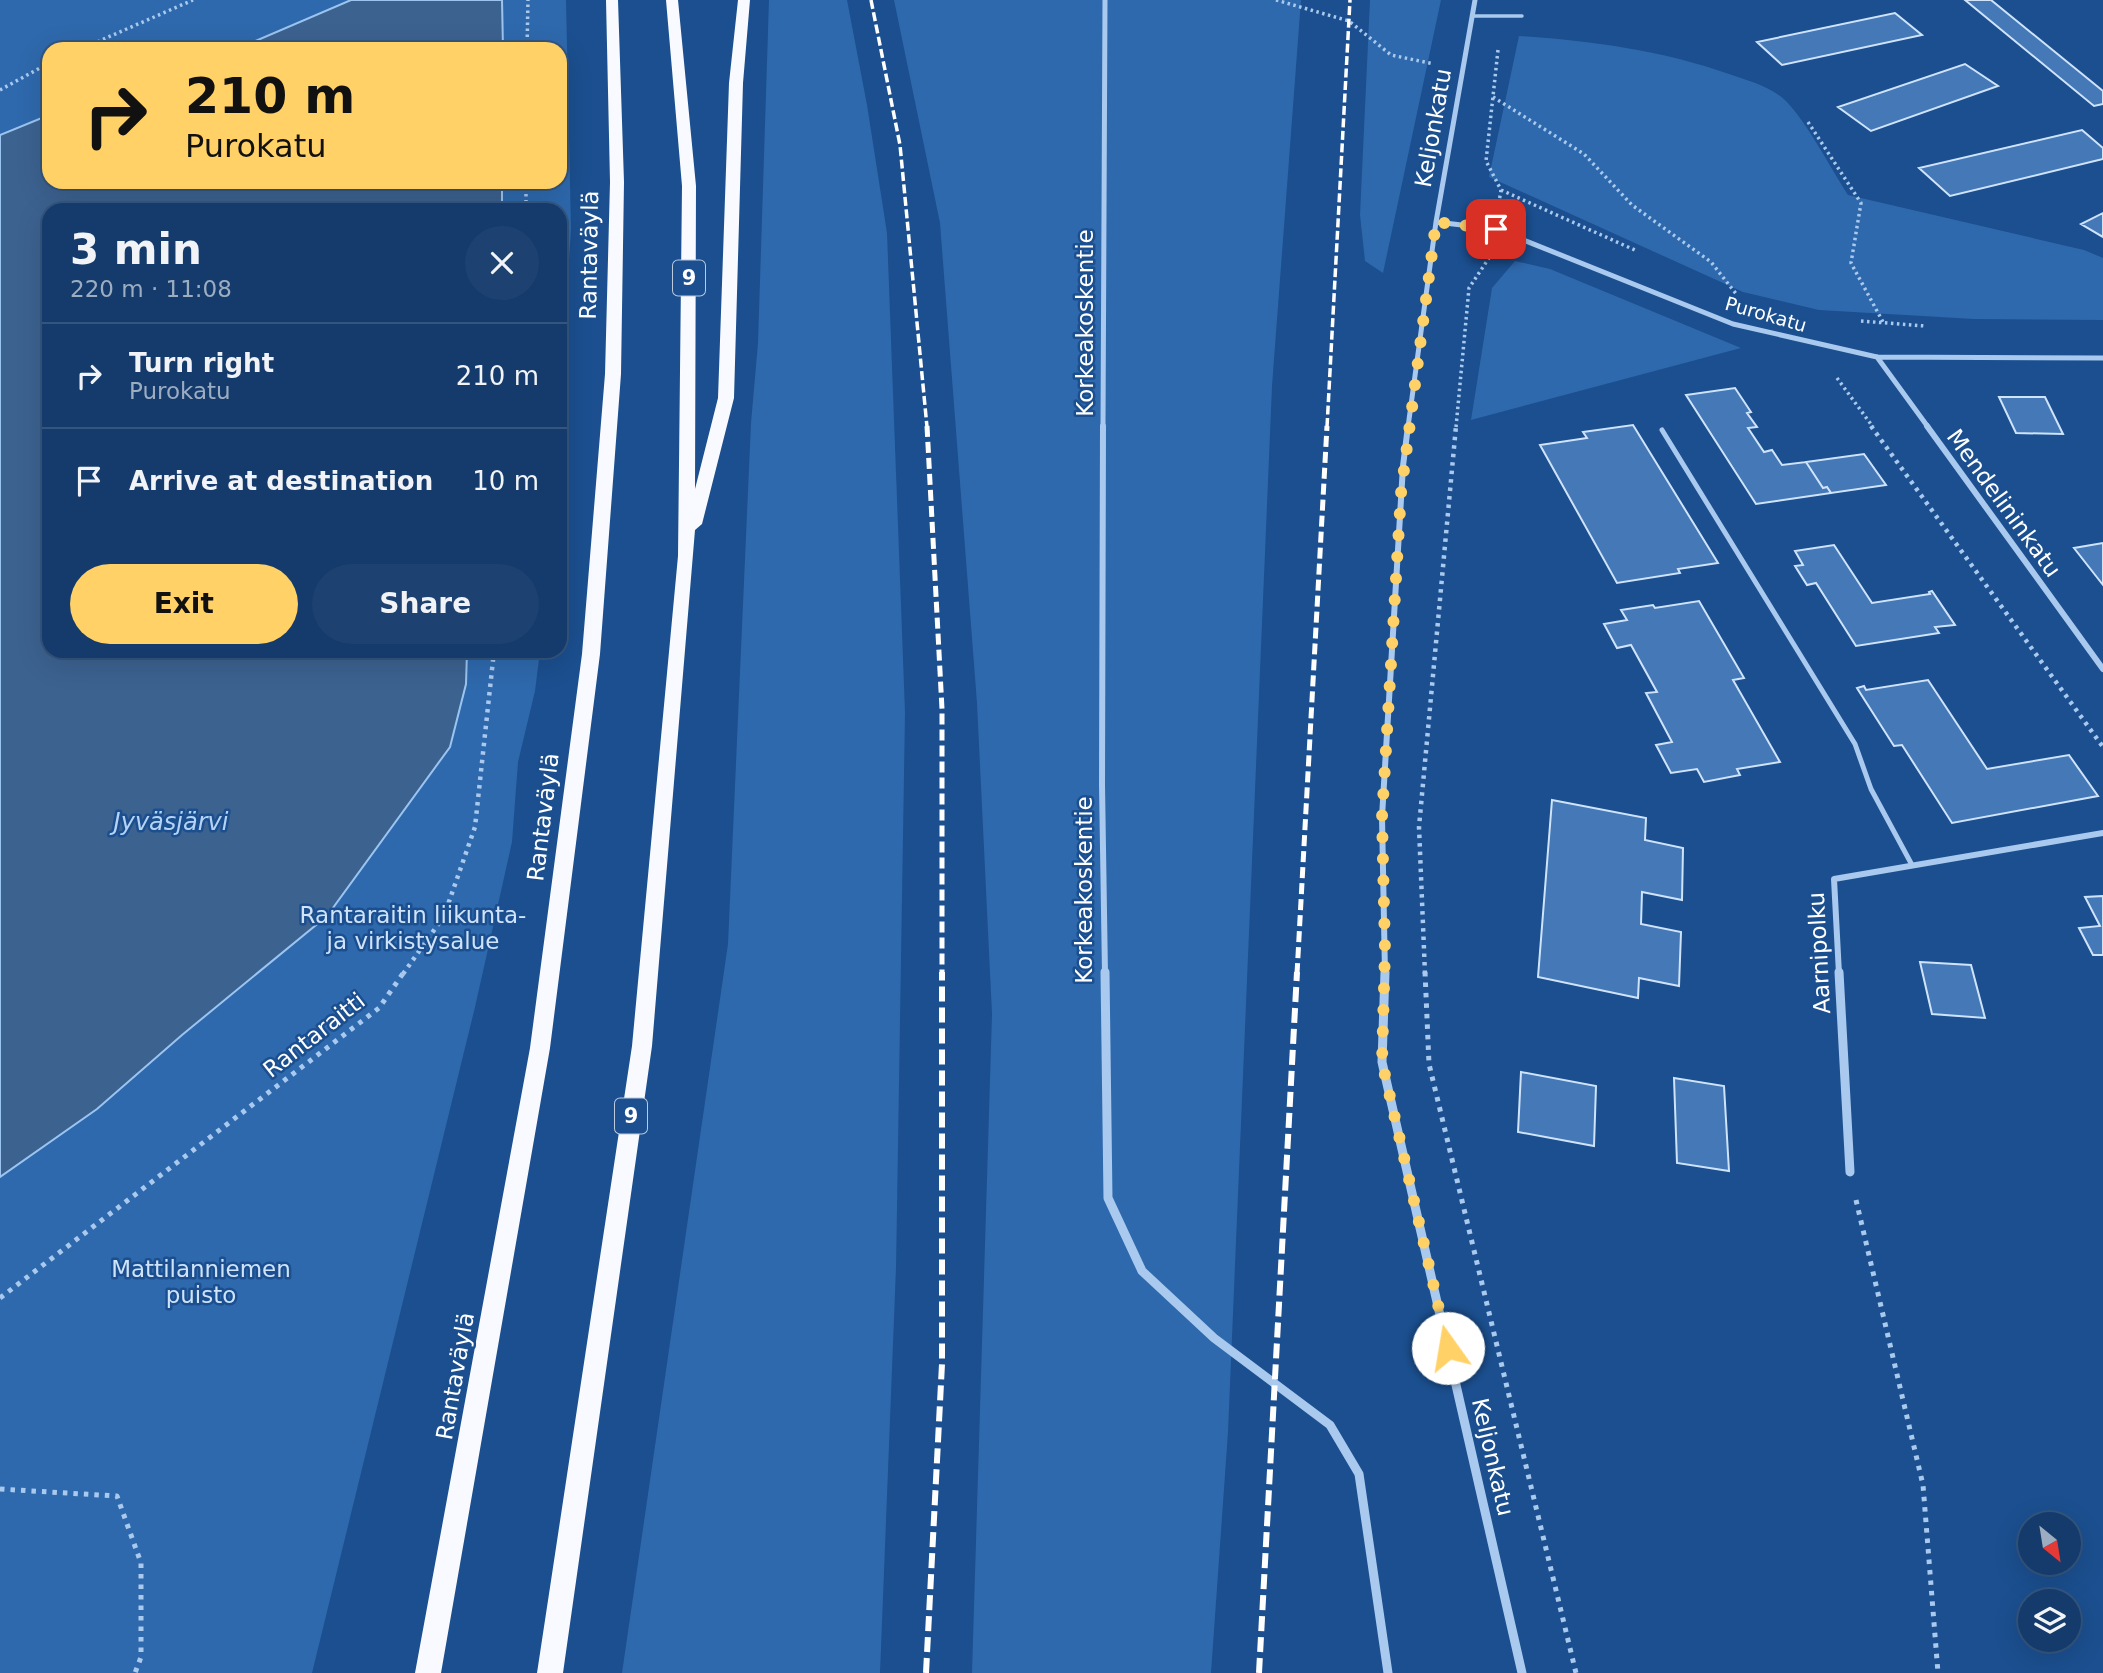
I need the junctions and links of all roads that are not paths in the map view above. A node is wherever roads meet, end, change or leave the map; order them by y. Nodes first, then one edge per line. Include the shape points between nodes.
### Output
1 (606, 0) edge
2 (612, 0) edge
3 (671, 0) edge
4 (744, 0) edge
5 (1105, 0) edge
6 (1475, 0) edge
7 (1472, 16) junction
8 (1522, 16) dead end
9 (614, 23) junction
10 (1436, 222) junction
11 (1877, 357) junction
12 (2103, 358) edge
13 (1662, 430) dead end
14 (686, 556) junction
15 (2103, 669) edge
16 (2103, 833) edge
17 (1912, 865) junction
18 (1850, 1172) road end
19 (428, 1673) edge
20 (550, 1673) edge
21 (1388, 1673) edge
22 (1522, 1673) edge

1 - 9 highway
2 - 9 highway, Rantaväylä
3 - 14 highway, 9 via 689,186
4 - 14 highway via 736,83 726,398
5 - 21 street, Korkeakoskentie via 1102,785 1108,1198 1142,1271 1214,1338 1330,1426 1345,1450 1359,1474
6 - 7 street, Keljonkatu
7 - 8 lane
7 - 10 street, Keljonkatu
9 - 19 highway, Rantaväylä via 613,374 591,654 540,1048
10 - 11 street, Purokatu via 1496,229 1733,324
10 - 22 street, Keljonkatu via 1401,493 1382,817 1382,1062
11 - 12 street, Purokatu
11 - 15 street, Mendelininkatu
13 - 17 lane via 1855,744 1871,789
14 - 20 highway, 9 via 642,1046
16 - 17 street, Aarnipolku
17 - 18 street, Aarnipolku via 1834,879

